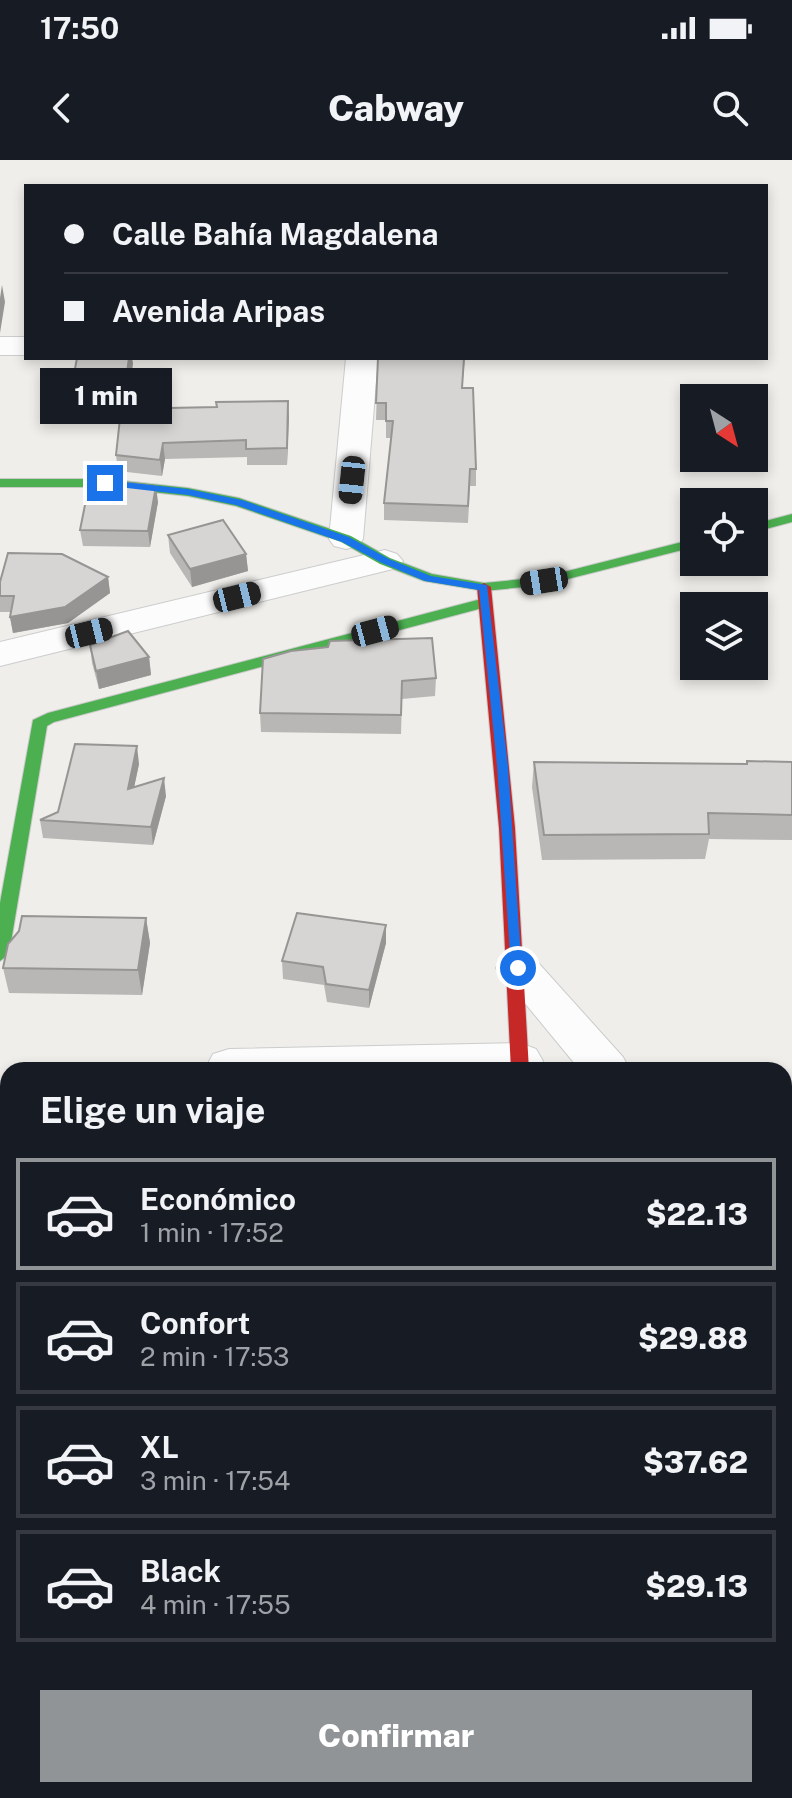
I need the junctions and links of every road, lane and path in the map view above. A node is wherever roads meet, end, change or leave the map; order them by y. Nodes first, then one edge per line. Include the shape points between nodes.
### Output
1 (0, 346) edge
2 (24, 346) edge
3 (362, 360) edge
4 (0, 483) edge
5 (792, 518) edge
6 (768, 524) edge
7 (346, 539) junction
8 (680, 547) edge
9 (385, 561) junction
10 (484, 595) junction
11 (0, 654) edge
12 (0, 954) edge
13 (518, 968) junction
14 (520, 1062) edge
15 (600, 1062) edge

1 - 2 street
3 - 7 street
4 - 7 street via 105,483 188,492 239,502
5 - 6 street
7 - 9 street
8 - 10 street
9 - 10 street
9 - 11 street
10 - 12 street via 39,724
10 - 13 street
13 - 14 street
13 - 15 street

